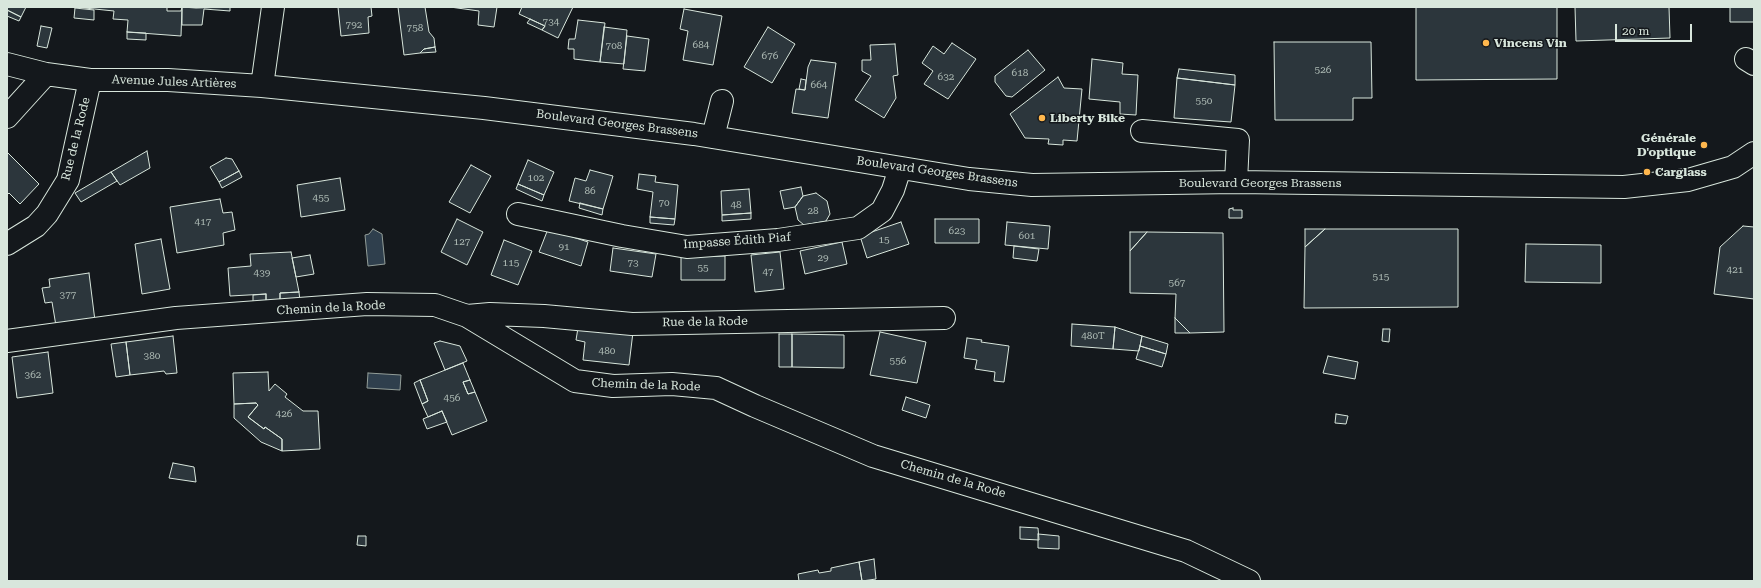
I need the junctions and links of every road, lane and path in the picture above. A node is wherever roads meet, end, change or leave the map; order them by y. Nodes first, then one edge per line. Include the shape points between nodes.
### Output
1 (267, 12) edge
2 (7, 64) edge
3 (46, 74) junction
4 (90, 80) junction
5 (262, 86) junction
6 (722, 100) dead end
7 (7, 117) edge
8 (1142, 131) dead end
9 (713, 137) junction
10 (1754, 153) edge
11 (900, 168) junction
12 (1236, 182) junction
13 (518, 214) dead end
14 (7, 244) edge
15 (467, 316) junction
16 (944, 318) dead end
17 (7, 341) edge
18 (1249, 581) edge

1 - 5 street
2 - 3 street, Avenue Jules Artières
3 - 4 street, Avenue Jules Artières
3 - 7 street
4 - 5 street, Avenue Jules Artières via 168,80
4 - 14 street, Rue de la Rode via 68,180 47,214 36,226
5 - 9 street, Boulevard Georges Brassens via 484,108
6 - 9 street
8 - 12 street via 1238,140
9 - 11 street, Boulevard Georges Brassens
10 - 12 street, Boulevard Georges Brassens via 1733,167 1688,180 1624,187
11 - 12 street, Boulevard Georges Brassens via 997,183 1032,185
11 - 13 street, Impasse Édith Piaf via 893,190 882,211 858,228 778,240 687,247
15 - 16 street, Rue de la Rode via 544,316 632,324
15 - 17 street, Chemin de la Rode via 435,305 367,304 176,318
15 - 18 street, Chemin de la Rode via 575,381 613,386 672,384 716,388 873,456 1186,551

